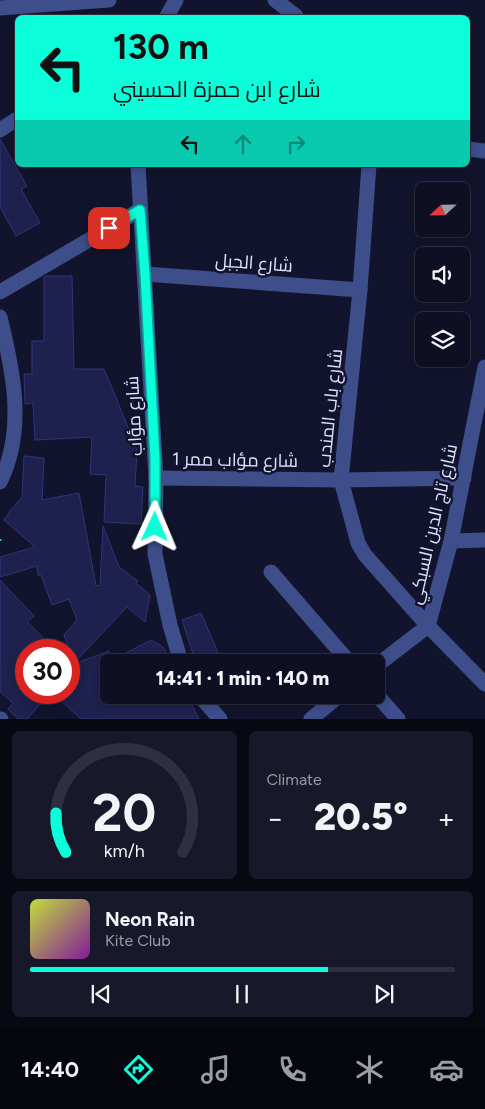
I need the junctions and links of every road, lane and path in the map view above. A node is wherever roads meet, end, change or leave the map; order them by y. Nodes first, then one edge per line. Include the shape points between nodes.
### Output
1 (110, 0) edge
2 (176, 0) edge
3 (275, 0) edge
4 (0, 8) edge
5 (168, 15) edge
6 (295, 15) edge
7 (0, 118) edge
8 (15, 119) edge
9 (15, 120) edge
10 (0, 130) edge
11 (470, 149) edge
12 (485, 151) edge
13 (138, 167) edge
14 (369, 167) edge
15 (140, 210) junction
16 (145, 274) junction
17 (360, 290) junction
18 (0, 292) edge
19 (0, 317) edge
20 (485, 367) edge
21 (156, 478) junction
22 (464, 478) junction
23 (341, 480) junction
24 (0, 482) edge
25 (485, 540) edge
26 (451, 541) junction
27 (271, 572) dead end
28 (428, 626) junction
29 (179, 654) edge
30 (342, 654) edge
31 (385, 659) edge
32 (485, 684) edge
33 (207, 704) edge
34 (330, 704) edge
35 (385, 704) edge
36 (220, 719) edge
37 (312, 719) edge
38 (398, 719) edge

1 - 4 street
2 - 5 street
3 - 6 street
7 - 8 street
9 - 10 street
11 - 12 street
13 - 15 street, شارع مؤاب
14 - 17 street, شارع باب المندب
15 - 16 street, شارع مؤاب
15 - 18 street
16 - 17 street, شارع الجبل
16 - 21 street, شارع مؤاب
17 - 23 street, شارع باب المندب
19 - 24 street via 14,390 15,430
20 - 22 street, شارع تاج الدين السبكي
21 - 23 street, شارع مؤاب ممر 1
21 - 29 street, شارع مؤاب via 155,554
22 - 23 street, شارع مؤاب ممر 1
22 - 26 street, شارع تاج الدين السبكي
23 - 28 street, شارع باب المندب via 358,543 365,555
25 - 26 street
26 - 28 street, شارع تاج الدين السبكي
27 - 30 street
28 - 31 street, شارع تاج الدين السبكي
28 - 32 street, شارع باب المندب
33 - 36 street
34 - 37 street
35 - 38 street

